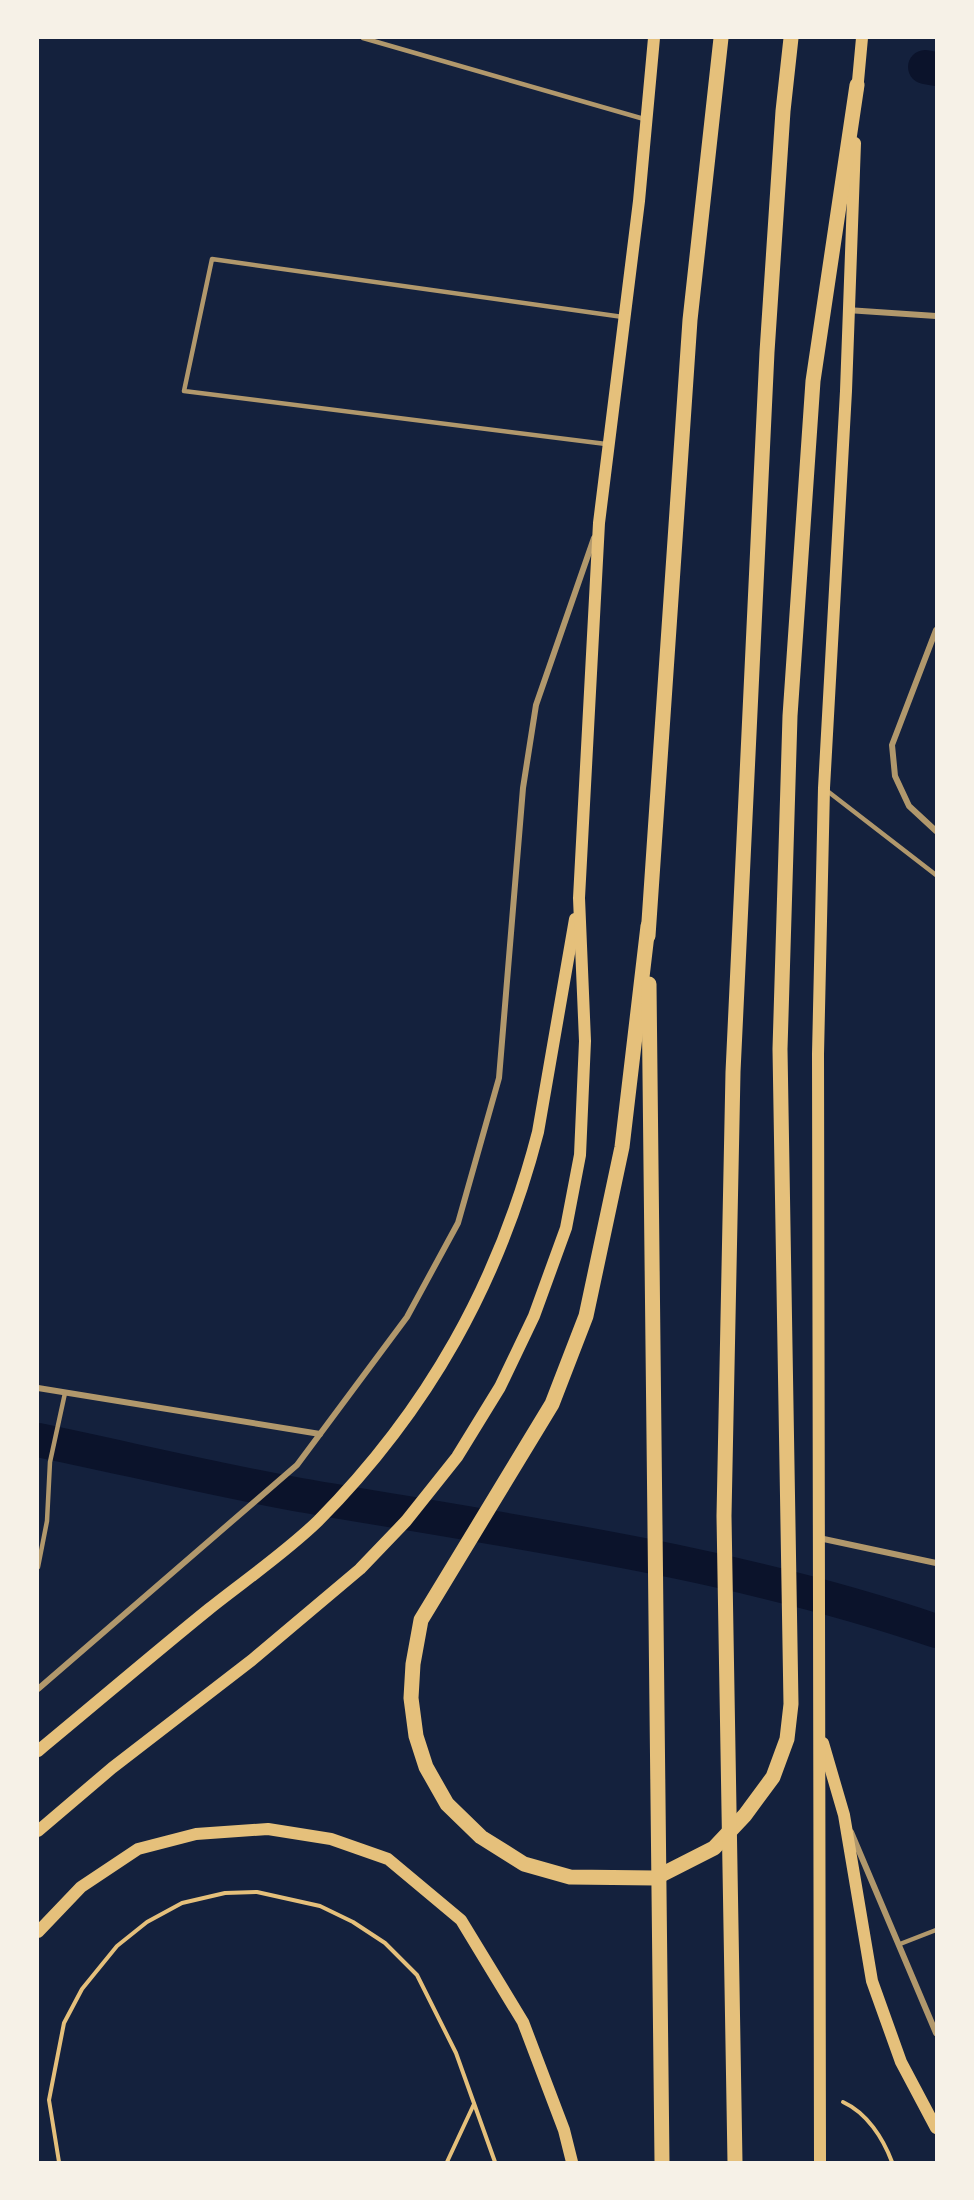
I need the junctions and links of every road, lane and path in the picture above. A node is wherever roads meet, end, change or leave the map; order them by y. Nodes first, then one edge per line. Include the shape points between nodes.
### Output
1 (363, 38) edge
2 (654, 38) edge
3 (721, 38) edge
4 (791, 38) edge
5 (862, 38) edge
6 (857, 85) junction
7 (646, 120) junction
8 (847, 310) junction
9 (936, 316) edge
10 (625, 317) junction
11 (609, 445) junction
12 (599, 523) junction
13 (936, 630) edge
14 (824, 788) junction
15 (936, 831) edge
16 (936, 875) edge
17 (579, 897) junction
18 (648, 926) junction
19 (38, 1388) edge
20 (65, 1393) junction
21 (320, 1434) junction
22 (819, 1538) junction
23 (936, 1563) edge
24 (38, 1567) edge
25 (38, 1689) edge
26 (819, 1728) junction
27 (38, 1751) edge
28 (844, 1815) junction
29 (38, 1831) edge
30 (936, 1929) edge
31 (38, 1932) edge
32 (900, 1944) junction
33 (936, 2033) edge
34 (820, 2095) junction
35 (474, 2104) junction
36 (936, 2128) edge
37 (59, 2163) edge
38 (447, 2163) edge
39 (495, 2163) edge
40 (572, 2163) edge
41 (662, 2163) edge
42 (735, 2163) edge
43 (820, 2163) edge
44 (892, 2163) edge

1 - 7 lane
2 - 7 main road
3 - 18 main road via 690,320
4 - 42 main road via 767,352 733,1072 724,1516
5 - 6 main road
6 - 8 main road
6 - 18 main road via 813,381 790,716 780,1049 791,1704 787,1739 773,1777 714,1848 655,1878 570,1877 524,1864 481,1837 447,1804 426,1767 416,1736 411,1698 413,1664 421,1620 552,1404 586,1316 622,1147
7 - 10 main road
8 - 9 street
8 - 14 main road
10 - 11 main road
10 - 11 lane via 212,259 184,391
11 - 12 main road
12 - 17 main road
12 - 21 street via 536,705 524,788 499,1078 458,1223 407,1317
13 - 15 street via 892,745 895,776 909,806
14 - 16 lane
14 - 22 main road via 817,1154
17 - 27 main road via 538,1132 505,1237 464,1329 418,1404 317,1522
17 - 29 main road via 585,1041 580,1155 566,1228 534,1316 500,1387 457,1458 406,1521 360,1569
18 - 41 main road
19 - 20 street
20 - 21 street
20 - 24 lane via 50,1462 47,1521
21 - 25 street via 297,1465
22 - 23 street
22 - 26 main road
26 - 28 main road
26 - 34 main road
28 - 32 street
28 - 36 main road via 872,1981 901,2062
30 - 32 lane
31 - 40 main road via 81,1887 138,1850 196,1834 268,1829 332,1839 388,1859 461,1920 517,2012 564,2130
32 - 33 street
34 - 43 main road
34 - 44 path via 858,2111 886,2147
35 - 37 path via 456,2053 423,1985 411,1967 385,1943 320,1906 257,1892 225,1893 182,1903 147,1922 117,1946 82,1989 64,2023 49,2100
35 - 38 path
35 - 39 path

